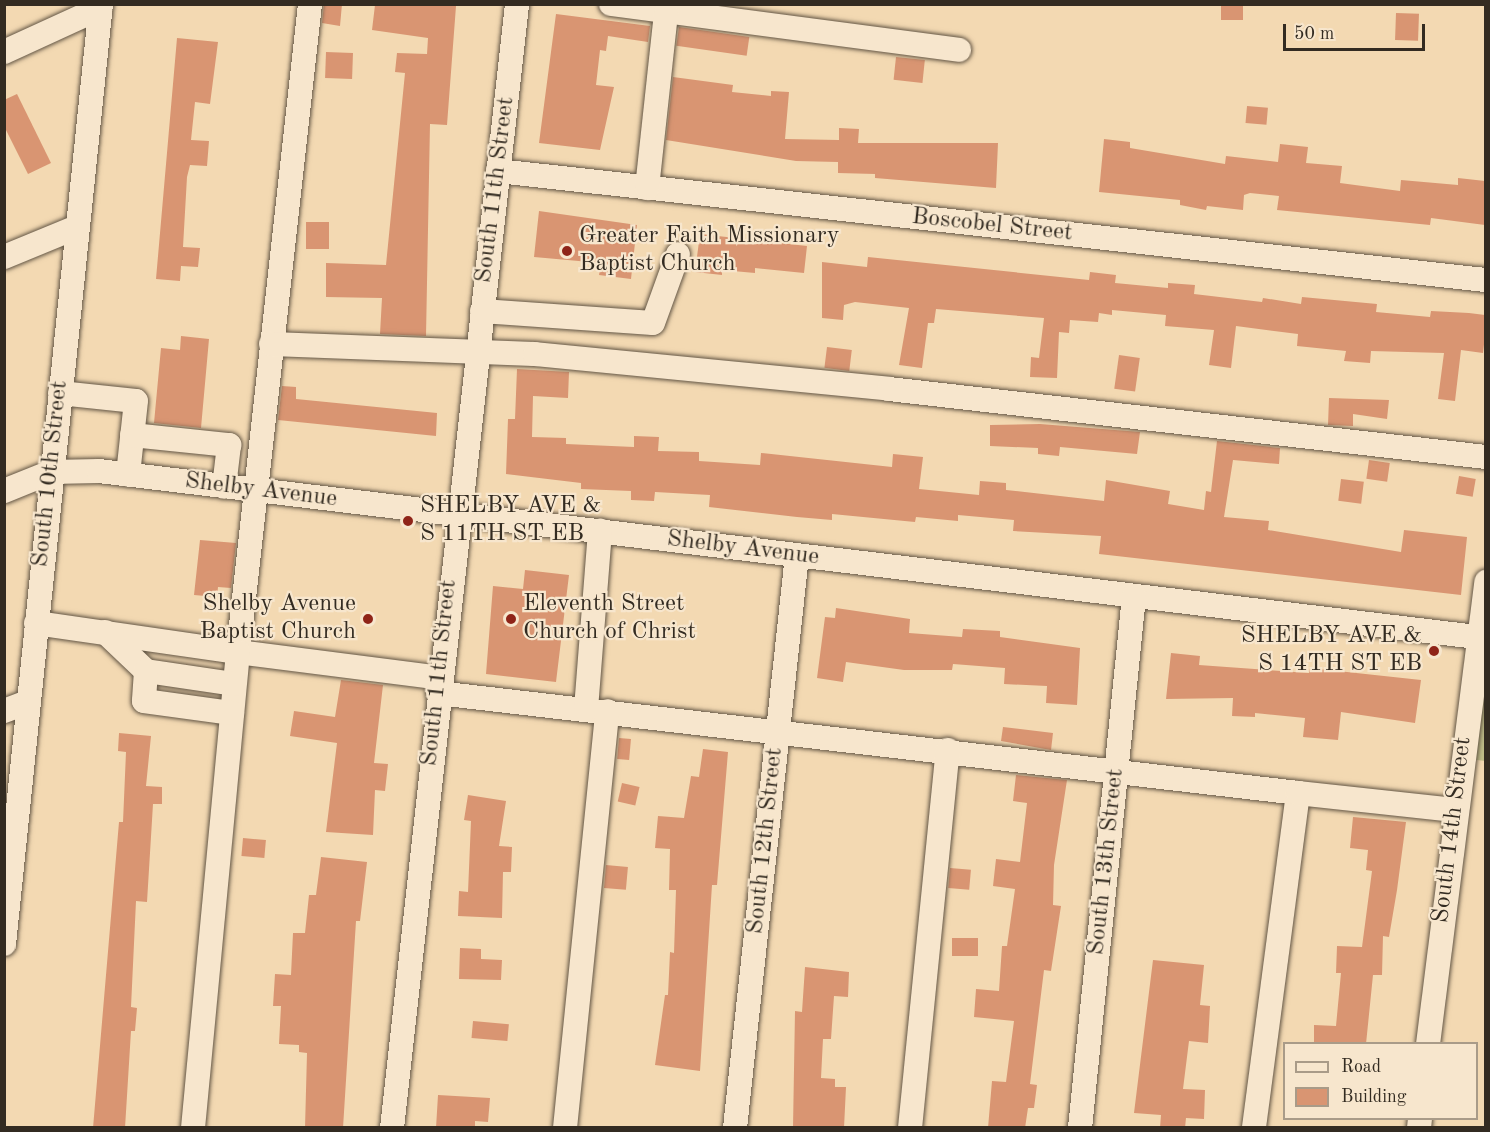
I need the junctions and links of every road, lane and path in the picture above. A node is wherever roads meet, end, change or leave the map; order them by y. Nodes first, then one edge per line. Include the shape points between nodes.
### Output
1 (310, 4) edge
2 (517, 4) edge
3 (611, 4) edge
4 (101, 6) edge
5 (72, 11) edge
6 (666, 12) junction
7 (959, 50) dead end
8 (4, 52) edge
9 (498, 171) junction
10 (646, 188) junction
11 (77, 227) junction
12 (678, 254) dead end
13 (4, 257) edge
14 (1485, 280) edge
15 (482, 311) junction
16 (271, 344) junction
17 (477, 351) junction
18 (60, 393) junction
19 (132, 435) junction
20 (1485, 457) edge
21 (51, 472) junction
22 (128, 475) junction
23 (224, 487) junction
24 (4, 491) edge
25 (255, 491) junction
26 (457, 514) junction
27 (600, 531) junction
28 (797, 555) junction
29 (1485, 582) edge
30 (1134, 596) junction
31 (36, 623) junction
32 (105, 632) junction
33 (1482, 638) edge
34 (238, 652) junction
35 (146, 671) junction
36 (234, 684) junction
37 (439, 686) junction
38 (28, 702) junction
39 (597, 710) junction
40 (4, 711) edge
41 (232, 713) junction
42 (778, 730) junction
43 (948, 750) junction
44 (1117, 770) junction
45 (1298, 793) junction
46 (1454, 810) junction
47 (4, 944) edge
48 (1428, 1042) edge
49 (193, 1128) edge
50 (392, 1128) edge
51 (565, 1128) edge
52 (735, 1128) edge
53 (910, 1128) edge
54 (1080, 1128) edge
55 (1254, 1128) edge

1 - 16 street
2 - 9 street, South 11th Street
3 - 6 street
4 - 5 street
4 - 11 street, South 10th Street
5 - 8 street
6 - 7 street
6 - 10 street
9 - 10 street, Boscobel Street
9 - 15 street, South 11th Street
10 - 14 street, Boscobel Street
11 - 13 street
11 - 18 street, South 10th Street
12 - 15 street via 653,323
15 - 17 street, South 11th Street
16 - 17 street
16 - 25 street
17 - 20 street via 889,389
17 - 26 street, South 11th Street
18 - 19 street via 136,400
18 - 21 street, South 10th Street
19 - 22 street
19 - 23 street via 229,445
21 - 22 street, Shelby Avenue
21 - 24 street, Shelby Avenue
21 - 31 street, South 10th Street
22 - 23 street, Shelby Avenue
23 - 25 street, Shelby Avenue
25 - 26 street, Shelby Avenue
25 - 34 street
26 - 27 street, Shelby Avenue
26 - 37 street, South 11th Street
27 - 28 street, Shelby Avenue
27 - 39 street
28 - 30 street, Shelby Avenue
28 - 42 street, South 12th Street
29 - 33 street, South 14th Street
30 - 33 street, Shelby Avenue
30 - 44 street, South 13th Street
31 - 32 street
31 - 38 street, South 10th Street
32 - 34 street
32 - 35 street
33 - 46 street, South 14th Street
34 - 36 street
34 - 37 street
35 - 36 street
35 - 41 street via 144,701
36 - 41 street
37 - 39 street
37 - 50 street, South 11th Street
38 - 40 street
38 - 47 street, South 10th Street
39 - 42 street
39 - 51 street
41 - 49 street
42 - 43 street
42 - 52 street, South 12th Street
43 - 44 street
43 - 53 street
44 - 45 street
44 - 54 street, South 13th Street
45 - 46 street
45 - 55 street
46 - 48 street, South 14th Street

